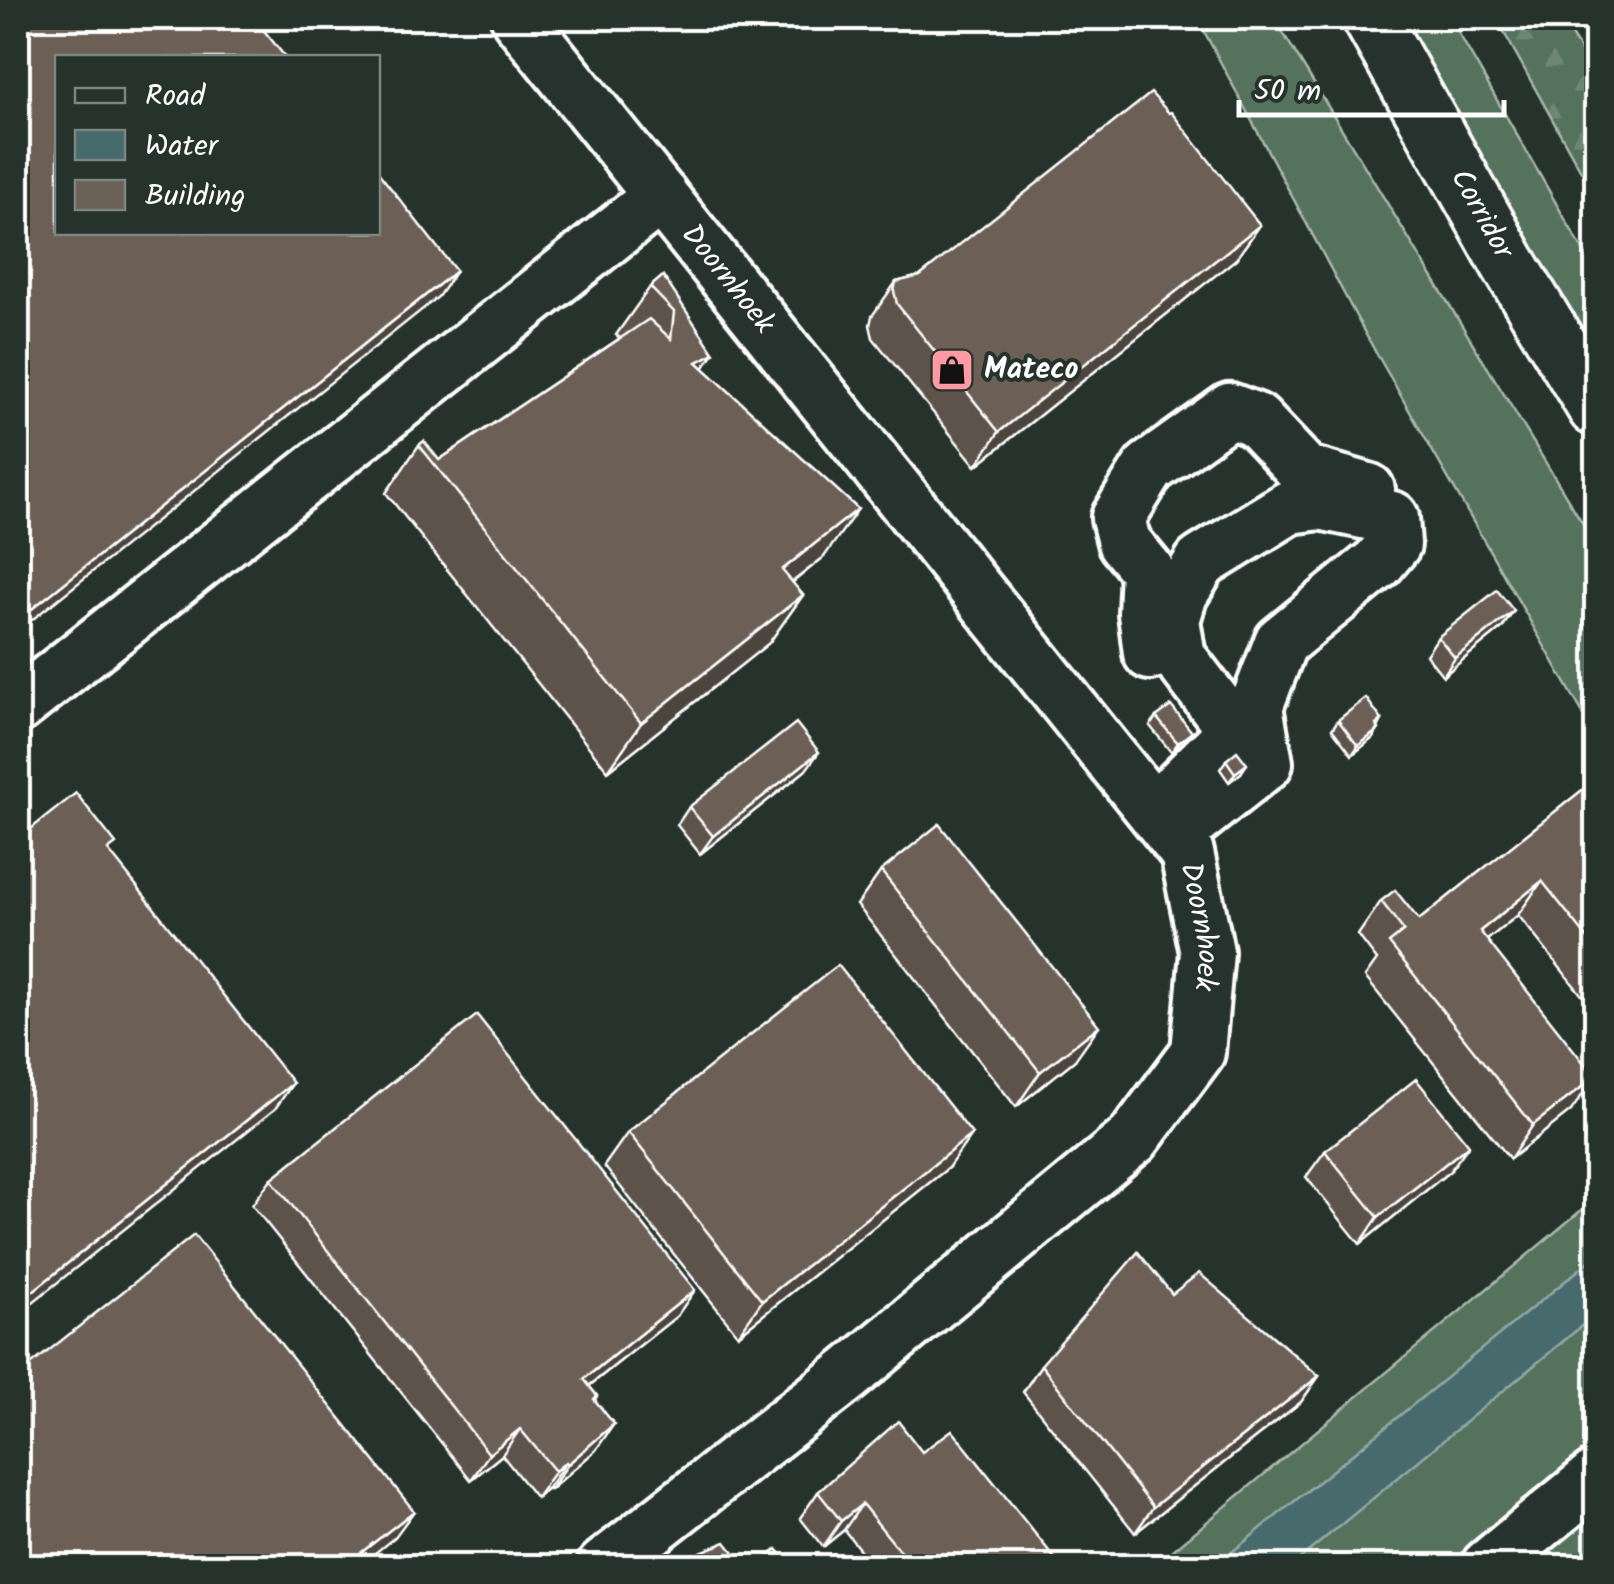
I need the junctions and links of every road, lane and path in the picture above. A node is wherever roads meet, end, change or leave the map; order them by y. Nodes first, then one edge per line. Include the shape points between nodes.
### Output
1 (518, 18) edge
2 (1371, 18) edge
3 (660, 196) junction
4 (1596, 408) edge
5 (1392, 518) junction
6 (18, 706) edge
7 (1217, 750) junction
8 (1164, 824) junction
9 (1596, 1477) edge
10 (604, 1566) edge
11 (1488, 1566) edge

1 - 3 street, Doornhoek
2 - 4 main road, Corridor
3 - 6 street, Doornhoek
3 - 8 street, Doornhoek
5 - 7 street via 1320,503 1290,507 1201,562 1173,620 1179,657 1230,724 1232,734
5 - 7 street via 1392,496 1305,472 1256,420 1230,410 1149,468 1118,518 1124,542 1147,570 1153,674
5 - 8 street via 1394,544 1378,563 1282,642 1256,707 1266,763
7 - 8 street
8 - 10 street, Doornhoek via 1187,853 1207,952 1198,1052 1132,1138 848,1375
9 - 11 street

